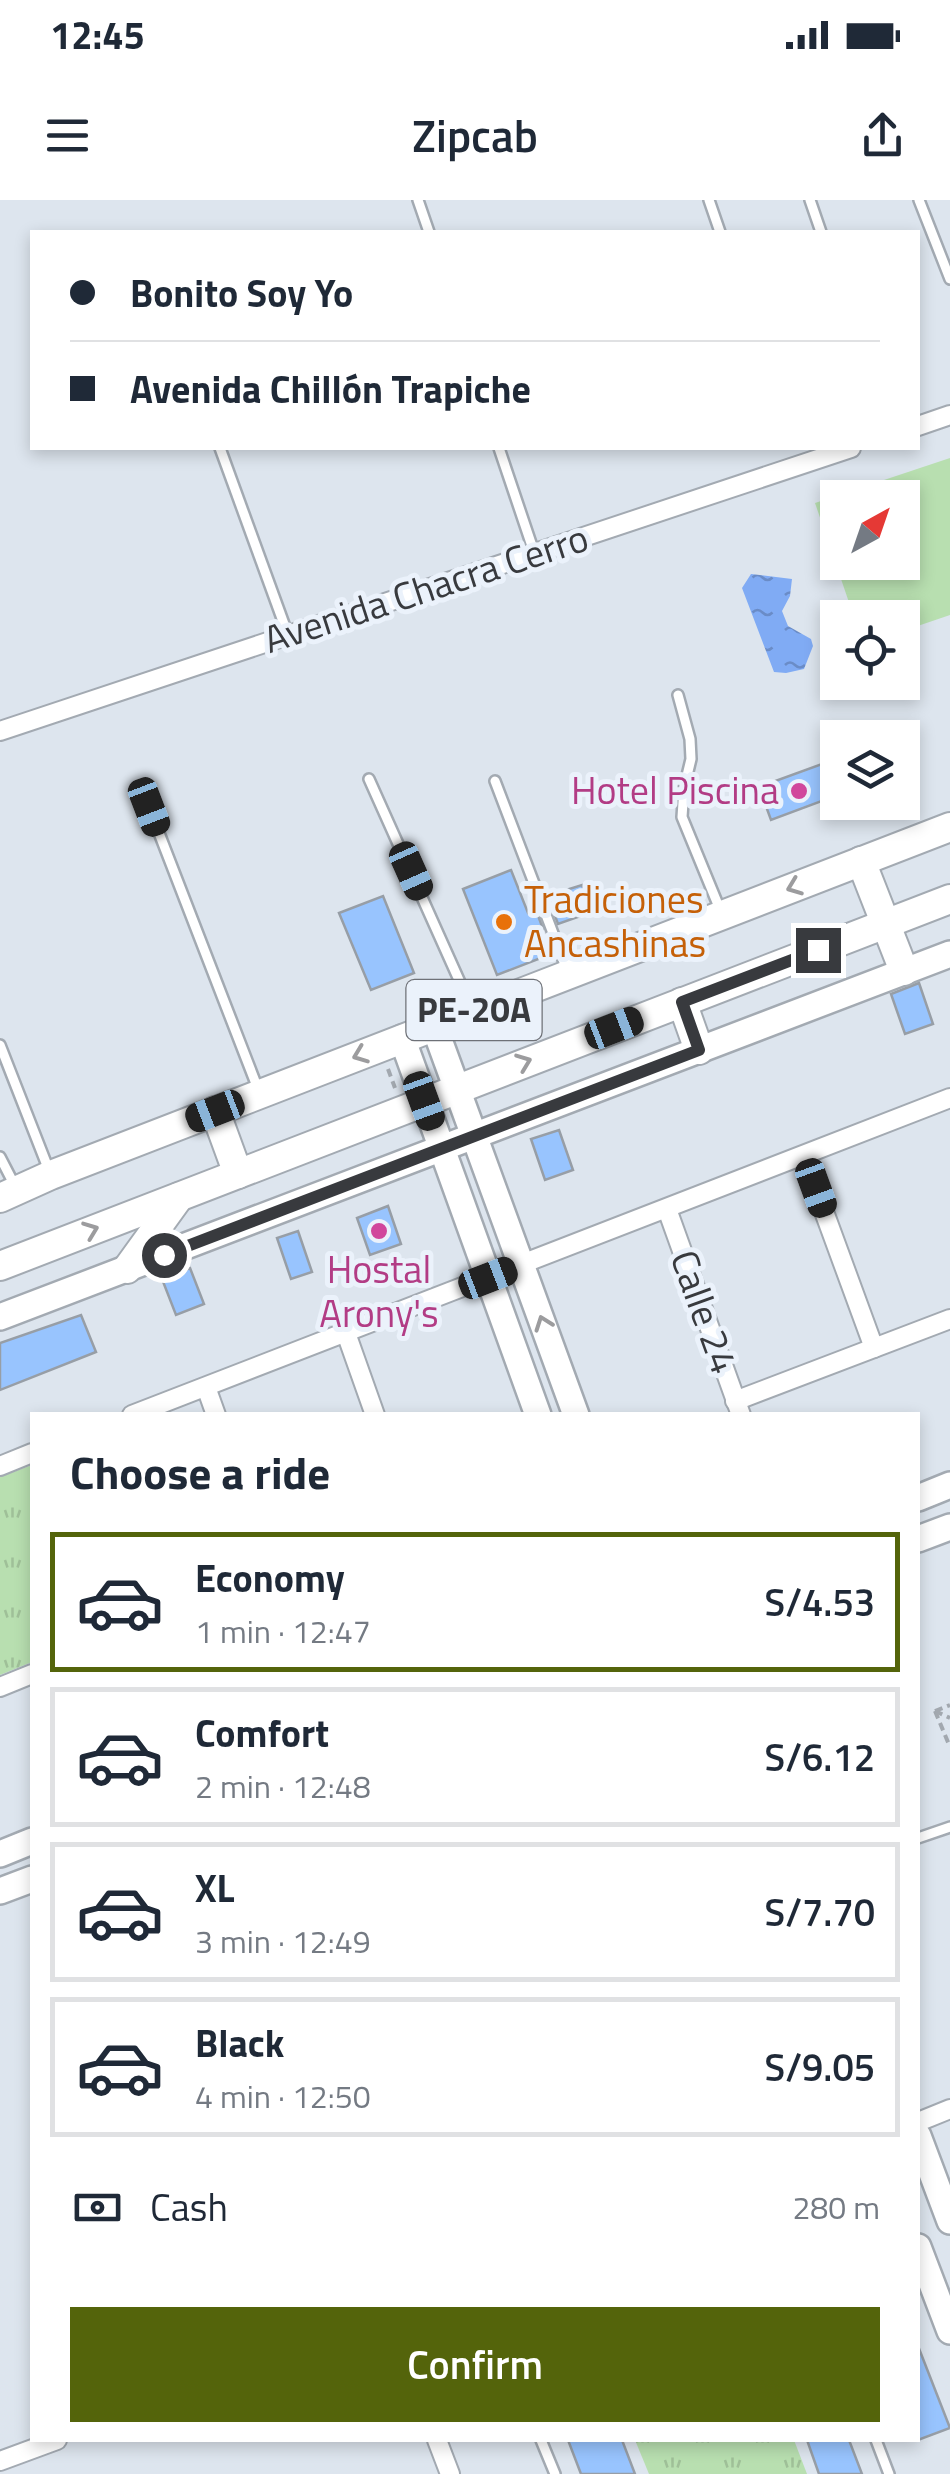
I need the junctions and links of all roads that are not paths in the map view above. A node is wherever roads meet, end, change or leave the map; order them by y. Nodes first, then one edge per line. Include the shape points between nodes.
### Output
1 (418, 200) edge
2 (709, 200) edge
3 (810, 200) edge
4 (919, 200) edge
5 (428, 230) edge
6 (719, 230) edge
7 (820, 230) edge
8 (950, 279) edge
9 (950, 415) edge
10 (920, 425) edge
11 (221, 450) edge
12 (500, 450) edge
13 (837, 450) edge
14 (796, 456) edge
15 (534, 552) junction
16 (288, 635) junction
17 (678, 694) dead end
18 (0, 731) edge
19 (369, 778) dead end
20 (495, 781) dead end
21 (149, 807) dead end
22 (950, 827) edge
23 (861, 861) junction
24 (950, 898) edge
25 (722, 914) junction
26 (885, 923) junction
27 (950, 954) edge
28 (904, 971) junction
29 (568, 974) junction
30 (682, 1002) junction
31 (473, 1011) junction
32 (434, 1026) junction
33 (402, 1038) junction
34 (0, 1046) edge
35 (699, 1050) junction
36 (458, 1088) junction
37 (260, 1094) junction
38 (424, 1101) junction
39 (949, 1103) edge
40 (215, 1111) junction
41 (476, 1136) junction
42 (442, 1150) junction
43 (804, 1157) junction
44 (0, 1158) edge
45 (238, 1174) junction
46 (51, 1175) junction
47 (8, 1194) edge
48 (179, 1196) junction
49 (667, 1210) junction
50 (521, 1265) junction
51 (0, 1266) edge
52 (127, 1269) junction
53 (488, 1278) junction
54 (0, 1317) edge
55 (950, 1319) edge
56 (346, 1332) junction
57 (874, 1348) junction
58 (206, 1387) junction
59 (738, 1408) edge
60 (140, 1412) edge
61 (215, 1412) edge
62 (375, 1412) edge
63 (537, 1412) edge
64 (575, 1412) edge
65 (30, 1455) edge
66 (0, 1466) edge
67 (950, 1485) edge
68 (920, 1497) edge
69 (950, 1527) edge
70 (920, 1538) edge
71 (30, 1675) edge
72 (0, 1687) edge
73 (950, 1826) edge
74 (920, 1837) edge
75 (30, 1842) edge
76 (0, 1854) edge
77 (30, 1880) edge
78 (0, 1891) edge
79 (950, 2109) edge
80 (920, 2121) edge
81 (920, 2141) edge
82 (950, 2221) edge
83 (920, 2252) edge
84 (950, 2331) edge
85 (52, 2442) edge
86 (439, 2442) edge
87 (542, 2442) edge
88 (877, 2442) edge
89 (0, 2461) edge
90 (450, 2474) edge
91 (554, 2474) edge
92 (889, 2474) edge

1 - 5 lane
2 - 6 lane
3 - 7 lane
4 - 8 lane
9 - 10 street
11 - 16 lane
12 - 15 lane
13 - 14 street, Avenida Chacra Cerro
14 - 15 street, Avenida Chacra Cerro
15 - 16 street, Avenida Chacra Cerro
16 - 18 street, Avenida Chacra Cerro
17 - 25 lane via 691,759 682,818
19 - 31 lane
20 - 29 lane
21 - 37 lane
22 - 23 main road, PE-20A
23 -> 25 main road, PE-20A
23 - 26 main road
24 - 26 main road, PE-20A
25 - 29 main road, PE-20A
26 - 28 main road
26 - 30 main road, PE-20A
27 - 28 street
28 - 35 street
29 - 31 main road, PE-20A
30 - 35 main road
36 -> 30 main road, PE-20A
31 - 32 main road, PE-20A
32 - 33 main road, PE-20A
32 - 36 street
33 -> 37 main road, PE-20A
33 - 38 street
34 - 46 lane
35 - 41 street
36 - 38 main road, PE-20A
36 - 41 street
37 - 40 main road, PE-20A
38 - 42 street
38 - 45 main road, PE-20A
39 - 43 street
40 - 45 main road
40 - 46 main road, PE-20A
41 - 42 street
41 - 50 street
42 - 52 street
42 - 53 street
43 - 49 street
43 - 57 street
44 - 47 lane
45 - 48 main road, PE-20A
46 - 47 main road, PE-20A
51 -> 48 main road, PE-20A
48 - 52 main road
49 - 50 street
49 - 59 street, Calle 24
50 - 53 street
64 -> 50 street
52 - 54 street
53 - 56 street
53 - 63 street
55 - 57 street
56 - 58 street
56 - 62 street
57 - 59 street
58 - 60 street
58 - 61 street
65 - 66 street
67 - 68 street
69 - 70 street
71 - 72 street
73 - 74 lane
75 - 76 street
77 - 78 street
79 - 80 street
81 - 82 street
83 - 84 street
85 - 89 street
86 - 90 street
87 - 91 lane
88 - 92 lane

